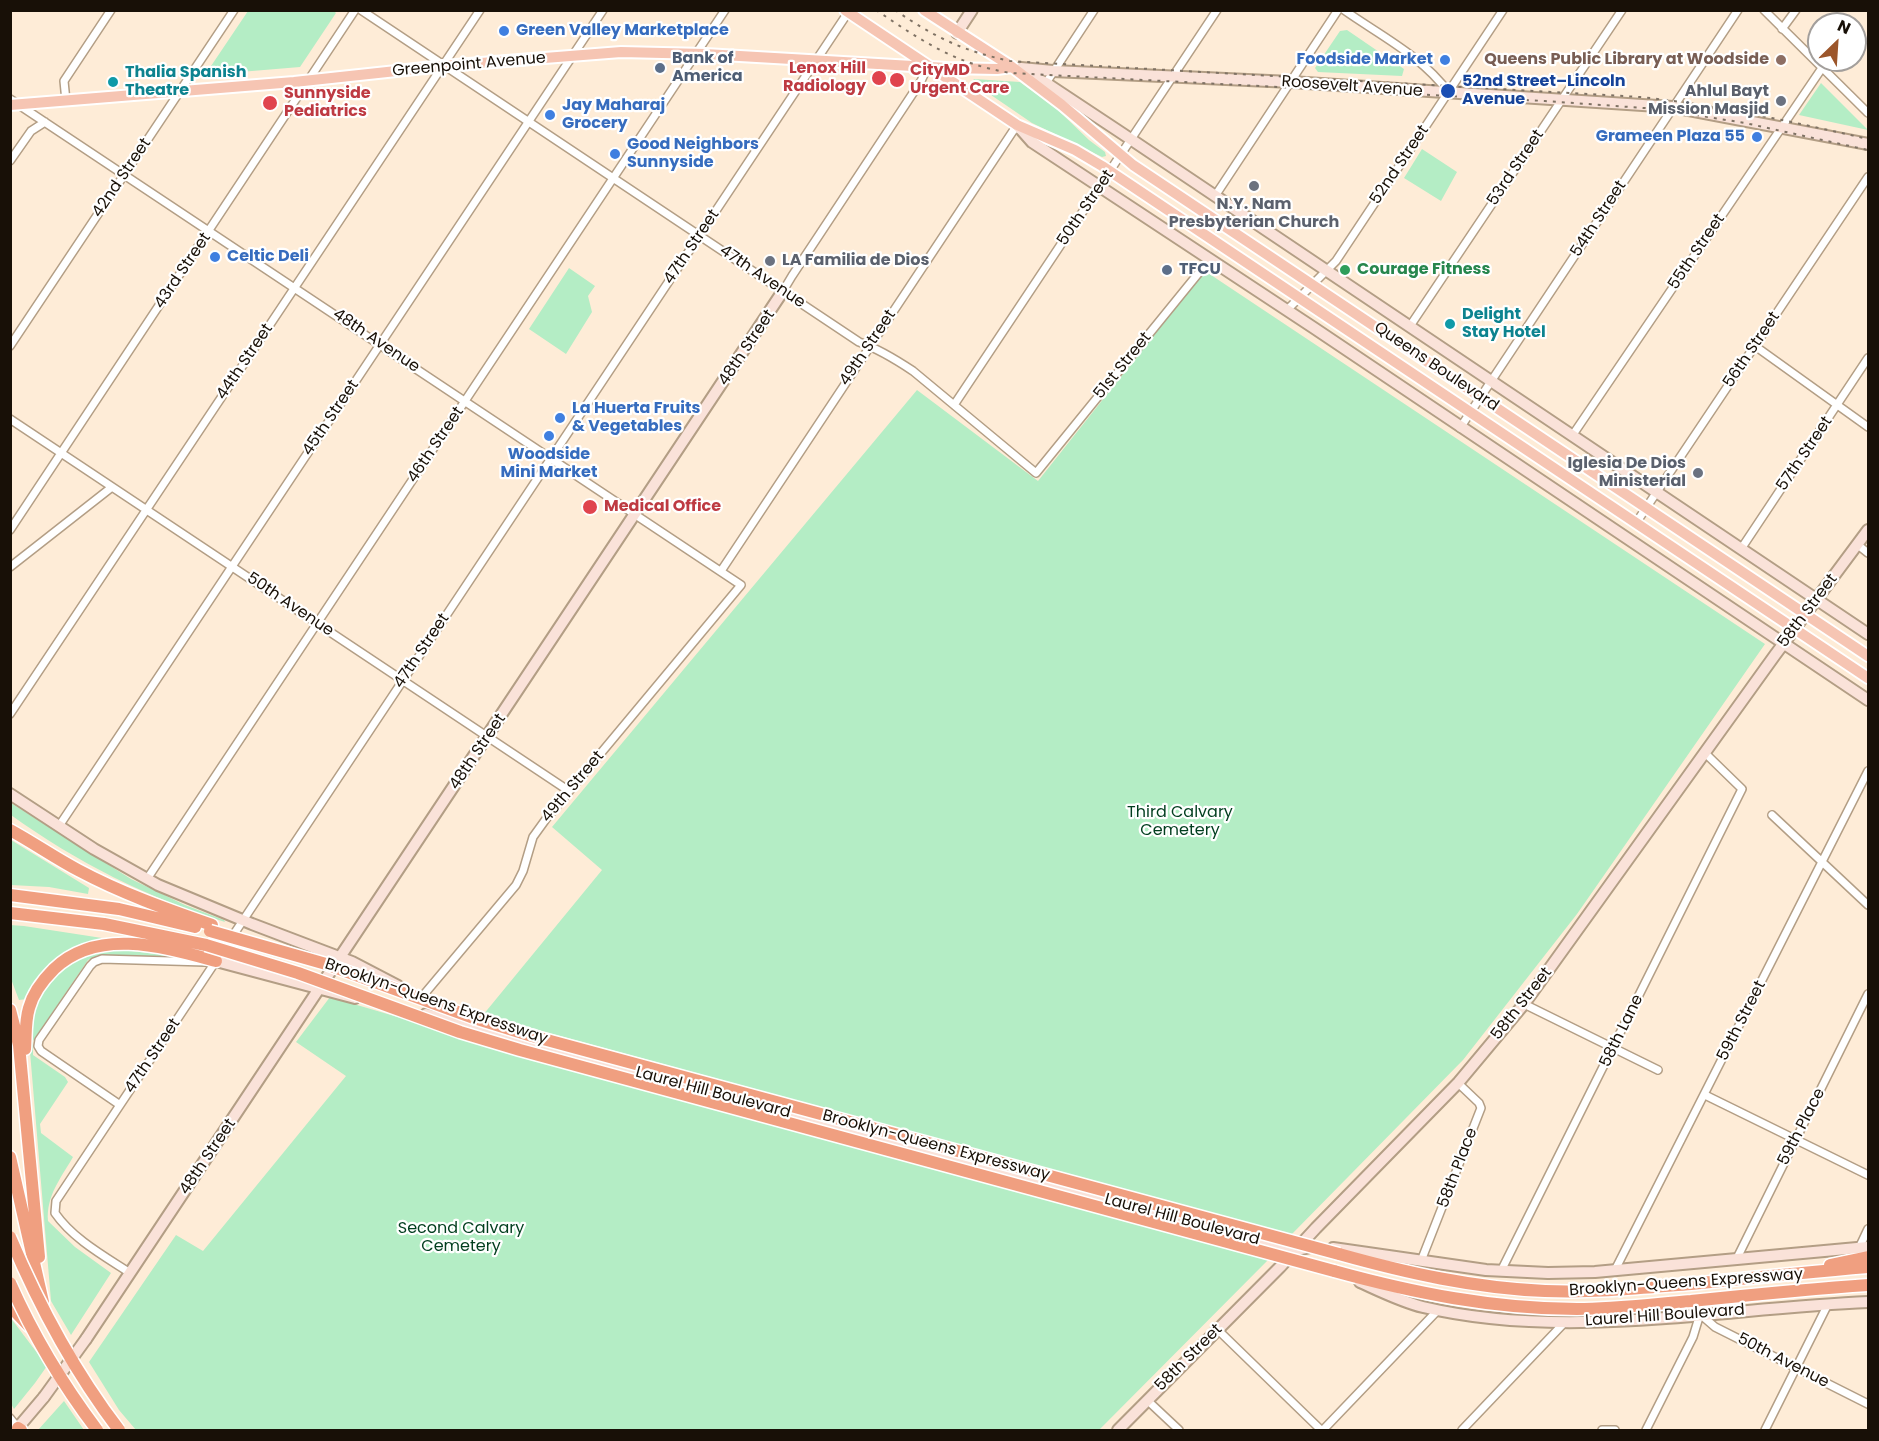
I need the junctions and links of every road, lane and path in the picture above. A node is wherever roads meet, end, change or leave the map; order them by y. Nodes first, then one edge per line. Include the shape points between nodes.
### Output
1 (111, 10) edge
2 (234, 10) edge
3 (355, 10) edge
4 (362, 10) edge
5 (480, 10) edge
6 (603, 10) edge
7 (725, 10) edge
8 (924, 10) edge
9 (972, 10) edge
10 (1094, 10) edge
11 (1217, 10) edge
12 (1338, 10) edge
13 (1344, 10) edge
14 (1503, 10) edge
15 (1622, 10) edge
16 (1738, 10) edge
17 (1764, 10) edge
18 (1796, 10) edge
19 (848, 11) edge
20 (1782, 28) junction
21 (957, 33) junction
22 (697, 53) junction
23 (1807, 53) edge
24 (572, 56) junction
25 (817, 60) junction
26 (443, 66) junction
27 (928, 66) junction
28 (1012, 67) junction
29 (1053, 71) junction
30 (1819, 72) edge
31 (1826, 72) edge
32 (1173, 77) junction
33 (310, 80) junction
34 (1291, 82) junction
35 (1046, 83) junction
36 (180, 91) junction
37 (1449, 93) junction
38 (1563, 99) junction
39 (66, 100) junction
40 (13, 103) edge
41 (1673, 107) junction
42 (1869, 113) edge
43 (45, 122) junction
44 (528, 122) junction
45 (1017, 125) junction
46 (1782, 126) junction
47 (1132, 140) junction
48 (1869, 144) edge
49 (1121, 156) junction
50 (10, 161) edge
51 (1110, 172) junction
52 (125, 174) junction
53 (1869, 177) edge
54 (613, 178) junction
55 (1100, 187) junction
56 (1215, 196) junction
57 (210, 231) junction
58 (699, 236) junction
59 (1210, 259) junction
60 (1327, 271) junction
61 (1314, 284) junction
62 (295, 287) junction
63 (783, 291) junction
64 (1300, 297) junction
65 (1287, 310) junction
66 (1410, 326) junction
67 (380, 344) junction
68 (10, 346) edge
69 (870, 346) junction
70 (1755, 346) junction
71 (1869, 358) edge
72 (1491, 382) junction
73 (1481, 397) junction
74 (465, 401) junction
75 (954, 405) junction
76 (1837, 405) junction
77 (1471, 412) junction
78 (10, 419) edge
79 (1869, 427) edge
80 (1460, 428) junction
81 (1572, 436) junction
82 (62, 453) junction
83 (551, 458) junction
84 (1036, 472) joint
85 (112, 487) junction
86 (1656, 493) junction
87 (1646, 508) junction
88 (147, 510) junction
89 (636, 515) junction
90 (1636, 523) junction
91 (10, 530) edge
92 (1869, 530) edge
93 (1858, 545) junction
94 (1741, 549) junction
95 (1869, 553) edge
96 (10, 567) edge
97 (232, 567) junction
98 (721, 571) junction
99 (741, 585) joint
100 (1817, 600) junction
101 (1807, 614) junction
102 (317, 623) junction
103 (1795, 629) junction
104 (1869, 634) edge
105 (1784, 644) junction
106 (1869, 656) edge
107 (1869, 678) edge
108 (403, 681) junction
109 (1869, 700) edge
110 (10, 714) edge
111 (488, 737) junction
112 (1706, 754) junction
113 (1869, 771) edge
114 (569, 791) junction
115 (10, 794) edge
116 (1772, 815) dead end
117 (10, 826) edge
118 (59, 826) junction
119 (10, 830) edge
120 (26, 839) junction
121 (1823, 862) junction
122 (147, 879) junction
123 (11, 895) edge
124 (1869, 905) edge
125 (15, 914) edge
126 (243, 921) junction
127 (211, 928) junction
128 (341, 957) junction
129 (216, 961) junction
130 (320, 990) junction
131 (1869, 994) edge
132 (421, 998) junction
133 (1524, 1004) junction
134 (10, 1010) edge
135 (478, 1028) junction
136 (1613, 1048) junction
137 (1658, 1070) dead end
138 (22, 1077) junction
139 (1458, 1083) junction
140 (1705, 1095) junction
141 (120, 1105) junction
142 (1796, 1140) junction
143 (10, 1157) edge
144 (1869, 1176) edge
145 (1869, 1229) edge
146 (10, 1237) edge
147 (1296, 1250) junction
148 (1865, 1251) edge
149 (1736, 1260) junction
150 (1421, 1261) junction
151 (1869, 1267) edge
152 (1615, 1270) junction
153 (1501, 1271) junction
154 (130, 1273) junction
155 (1794, 1274) junction
156 (10, 1283) edge
157 (1869, 1284) edge
158 (10, 1293) edge
159 (42, 1300) junction
160 (1869, 1302) edge
161 (1828, 1304) junction
162 (10, 1306) edge
163 (1438, 1310) junction
164 (1700, 1314) junction
165 (1565, 1322) junction
166 (1218, 1329) junction
167 (50, 1349) junction
168 (1796, 1368) junction
169 (1147, 1400) junction
170 (1869, 1404) edge
171 (16, 1427) edge
172 (1603, 1430) edge
173 (97, 1431) edge
174 (104, 1431) edge
175 (113, 1431) edge
176 (119, 1431) edge
177 (1118, 1431) edge
178 (1179, 1431) edge
179 (1322, 1431) edge
180 (1462, 1431) edge
181 (1616, 1431) edge
182 (1646, 1431) edge
183 (1765, 1431) edge

1 - 39 street via 64,81
2 - 36 street, 42nd Street
3 - 33 street, 43rd Street
4 - 26 street, 47th Avenue
5 - 26 street, 44th Street
6 - 24 street, 45th Street
7 - 22 street, 46th Street
8 - 21 main road, Queens Boulevard
9 - 21 main road
10 - 29 street
11 - 32 street, 50th Street
12 - 34 street
13 - 37 street via 1420,62
14 - 37 street, 52nd Street
15 - 38 street, 53rd Street
16 - 41 street, 54th Street
17 - 20 street
18 - 20 street
19 - 25 street, 47th Street
19 - 27 main road, Queens Boulevard
20 - 23 street
21 - 28 main road, Queens Boulevard
22 - 24 main road, Greenpoint Avenue
22 - 25 main road, Greenpoint Avenue
22 - 54 street, 46th Street
24 - 26 main road, Greenpoint Avenue
24 - 44 street, 45th Street
25 - 27 main road, Greenpoint Avenue
25 - 58 street, 47th Street
26 - 33 main road, Greenpoint Avenue
26 - 44 street, 47th Avenue
26 - 62 street, 44th Street
27 - 28 main road, Greenpoint Avenue
27 - 45 main road, Queens Boulevard
27 - 63 street, 48th Street
28 - 29 main road, Roosevelt Avenue
28 - 35 main road, Queens Boulevard
28 - 49 main road, Queens Boulevard
29 - 32 main road, Roosevelt Avenue
29 - 35 street
30 - 46 street, 55th Street
31 - 42 street
32 - 34 main road, Roosevelt Avenue
32 - 47 street, 50th Street
33 - 36 main road, Greenpoint Avenue
33 - 57 street, 43rd Street
34 - 37 main road, Roosevelt Avenue
34 - 56 street
35 - 47 main road, Queens Boulevard
36 - 39 main road, Greenpoint Avenue
36 - 52 street, 42nd Street
37 - 38 main road, Roosevelt Avenue
37 - 60 street, 52nd Street
38 - 41 main road, Roosevelt Avenue
38 - 66 street, 53rd Street
39 - 40 main road, Greenpoint Avenue
40 - 43 street, 48th Avenue
41 - 46 main road, Roosevelt Avenue
41 - 72 street, 54th Street
43 - 50 street via 31,131
43 - 52 street, 48th Avenue
44 - 54 street, 47th Avenue
44 - 67 street, 45th Street
45 - 51 main road, Queens Boulevard via 1075,150
45 - 55 main road, Queens Boulevard via 1032,142
45 - 69 street, 49th Street
46 - 48 main road, Roosevelt Avenue
46 - 81 street, 55th Street
47 - 49 street, 50th Street
47 - 56 main road, Queens Boulevard
49 - 51 street, 50th Street
49 - 61 main road, Queens Boulevard
51 - 55 street, 50th Street
51 - 64 main road, Queens Boulevard
52 - 57 street, 48th Avenue
52 - 68 street, 42nd Street
53 - 70 street, 56th Street
54 - 58 street, 47th Avenue
54 - 74 street, 46th Street
55 - 59 main road, Queens Boulevard
55 - 75 street, 50th Street
56 - 60 main road, Queens Boulevard
57 - 62 street, 48th Avenue
57 - 82 street, 43rd Street
58 - 63 street, 47th Avenue
58 - 83 street, 47th Street
59 - 65 main road, Queens Boulevard
59 - 84 street, 51st Street
60 - 61 street, 52nd Street
60 - 66 main road, Queens Boulevard
61 - 64 street, 52nd Street
61 - 73 main road, Queens Boulevard
62 - 67 street, 48th Avenue
62 - 88 street, 44th Street
63 - 69 street, 47th Avenue
63 - 89 main road, 48th Street
64 - 65 street, 52nd Street
64 - 77 main road, Queens Boulevard
65 - 80 main road, Queens Boulevard
66 - 72 main road, Queens Boulevard
67 - 74 street, 48th Avenue
67 - 97 street, 45th Street
69 - 75 street, 47th Avenue via 906,366
69 - 98 street, 49th Street
70 - 76 street
70 - 86 street, 56th Street
71 - 76 street, 57th Street
72 - 73 street, 54th Street
72 - 81 main road, Queens Boulevard
73 - 77 street, 54th Street
73 - 87 main road, Queens Boulevard
74 - 83 street, 48th Avenue
74 - 102 street, 46th Street
75 - 84 street, 47th Avenue
76 - 79 street
76 - 94 street, 57th Street
77 - 80 street, 54th Street
77 - 90 main road, Queens Boulevard
78 - 82 street, 50th Avenue
80 - 105 main road, Queens Boulevard
81 - 86 main road, Queens Boulevard
82 - 85 street, 50th Avenue
82 - 91 street, 43rd Street
83 - 89 street, 48th Avenue
83 - 108 street, 47th Street
85 - 88 street, 50th Avenue
85 - 96 street
86 - 87 street, 56th Street
86 - 94 main road, Queens Boulevard
87 - 90 street, 56th Street
87 - 101 main road, Queens Boulevard
88 - 97 street, 50th Avenue
88 - 110 street, 44th Street
89 - 98 street, 48th Avenue
89 - 111 main road, 48th Street
90 - 103 main road, Queens Boulevard
92 - 93 main road, 58th Street
93 - 95 street
93 - 100 main road, 58th Street
94 - 100 main road, Queens Boulevard
97 - 102 street, 50th Avenue
97 - 118 street, 45th Street
98 - 99 street, 48th Avenue
99 - 114 street, 49th Street
100 - 101 main road, 58th Street
100 - 104 main road, Queens Boulevard
101 - 103 main road, 58th Street
101 - 106 main road, Queens Boulevard
102 - 108 street, 50th Avenue
102 - 122 street, 46th Street
103 - 105 main road, 58th Street
103 - 107 main road, Queens Boulevard
105 - 109 main road, Queens Boulevard
105 - 112 main road, 58th Street
108 - 111 street, 50th Avenue
108 - 126 street, 47th Street
111 - 114 street, 50th Avenue
111 - 128 main road, 48th Street
112 - 133 main road, 58th Street
112 - 136 street, 58th Lane via 1742,789
113 - 121 street, 59th Street
114 - 132 street, 49th Street via 536,832 516,885
115 - 118 main road, Brooklyn-Queens Expressway
116 - 121 street
117 - 120 highway
118 - 122 main road, Brooklyn-Queens Expressway
119 - 120 highway
120 - 127 highway via 111,887
121 - 124 street
121 - 140 street, 59th Street
122 - 126 main road, Brooklyn-Queens Expressway
123 - 127 highway via 119,909
125 - 157 highway, Brooklyn-Queens Expressway, bridge via 111,925 206,945 520,1050 1393,1287 1500,1305 1555,1308 1640,1306
126 - 128 main road, Brooklyn-Queens Expressway
126 - 129 street, 47th Street
127 - 155 highway, Brooklyn-Queens Expressway, bridge via 532,1036 1437,1278 1545,1291 1638,1288
128 - 130 main road, 48th Street
128 - 132 main road, Laurel Hill Boulevard
129 - 130 main road, Laurel Hill Boulevard
129 - 138 highway via 134,944 98,946 74,954 49,973 31,1003
129 - 141 street, 47th Street
129 - 141 street, Laurel Hill Boulevard via 94,962 40,1038 38,1048
130 - 135 main road, Laurel Hill Boulevard
130 - 154 main road, 48th Street
131 - 142 street, 59th Place
132 - 135 main road, Laurel Hill Boulevard
133 - 136 street
133 - 139 main road, 58th Street
134 - 138 highway
135 - 147 main road, Laurel Hill Boulevard
136 - 137 street
136 - 153 street, 58th Lane
138 - 159 highway
139 - 147 main road, 58th Street
139 - 150 street, 58th Place via 1481,1108
140 - 142 street
140 - 152 street, 59th Street
141 - 154 street, 47th Street via 54,1210 81,1239
142 - 144 street
142 - 149 street, 59th Place
143 - 159 highway
145 - 148 street
146 - 176 highway, bridge via 60,1342
147 - 150 main road, Laurel Hill Boulevard via 1320,1246
147 - 163 main road, Laurel Hill Boulevard via 1315,1264 1407,1302
147 - 166 main road, 58th Street
148 - 149 main road, Laurel Hill Boulevard
148 - 155 highway via 1853,1259
149 - 152 main road, Laurel Hill Boulevard
150 - 153 main road, Laurel Hill Boulevard
151 - 155 highway, Brooklyn-Queens Expressway
152 - 153 main road, Laurel Hill Boulevard
154 - 171 main road, 48th Street, bridge via 44,1397
156 - 173 highway, bridge via 51,1361
158 - 167 highway
159 - 175 highway via 57,1345
160 - 161 main road, Laurel Hill Boulevard
161 - 164 main road, Laurel Hill Boulevard
161 - 168 street
162 - 167 highway
163 - 165 main road, Laurel Hill Boulevard
163 - 179 street
164 - 165 main road, Laurel Hill Boulevard
164 - 168 street, 50th Avenue via 1715,1327
164 - 182 street via 1693,1337
165 - 180 street
166 - 169 main road, 58th Street
166 - 179 street
167 - 174 highway
168 - 170 street, 50th Avenue
168 - 183 street
169 - 177 main road, 58th Street
169 - 178 street
172 - 181 street

